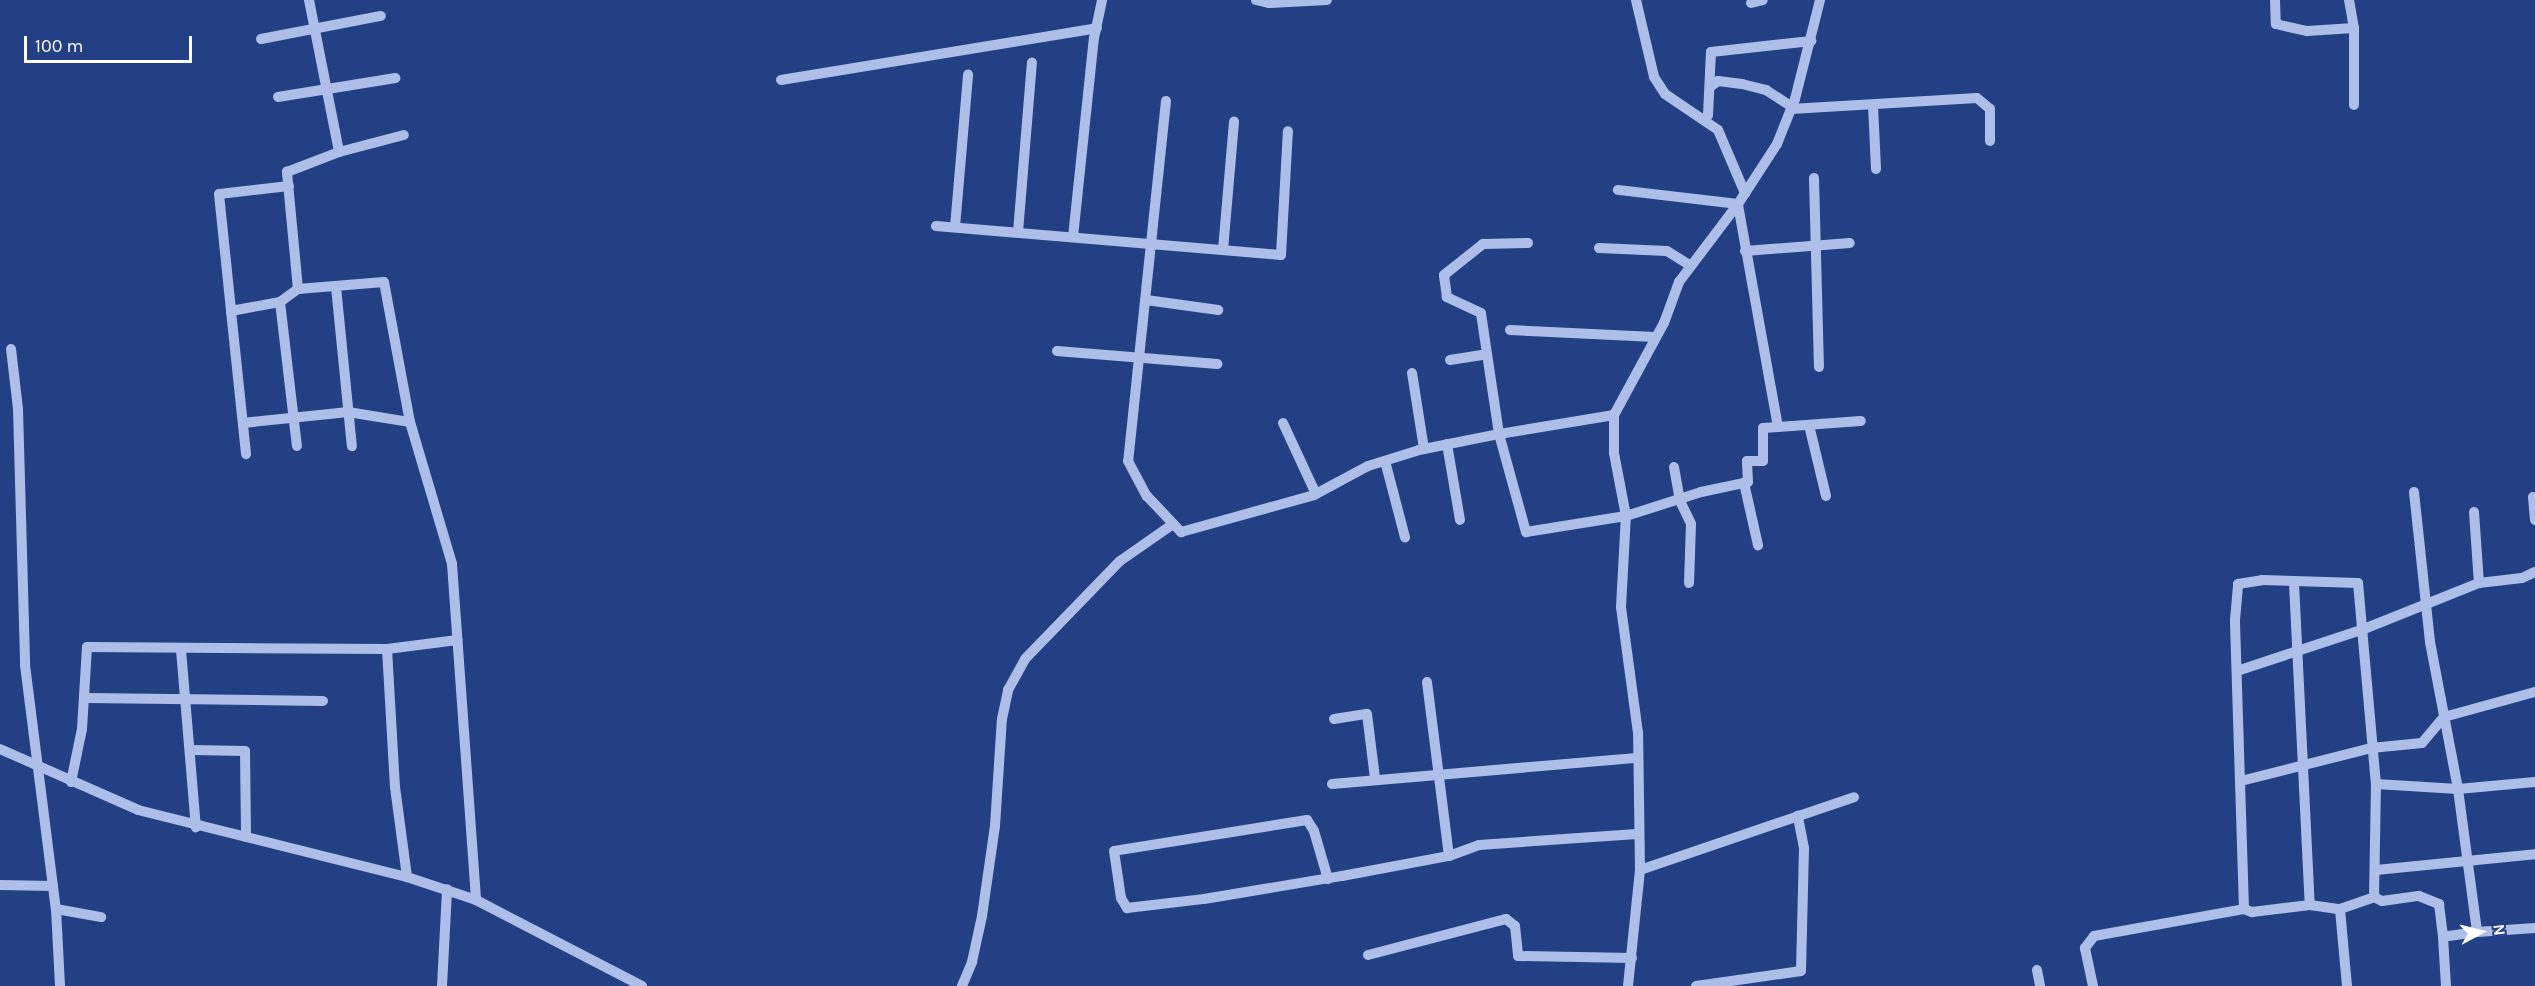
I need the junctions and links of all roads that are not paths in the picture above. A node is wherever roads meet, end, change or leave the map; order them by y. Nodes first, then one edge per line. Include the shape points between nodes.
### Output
1 (309, 0) edge
2 (1102, 0) edge
3 (1256, 0) edge
4 (1327, 0) edge
5 (1636, 0) edge
6 (1763, 0) edge
7 (1820, 0) edge
8 (2276, 0) edge
9 (2349, 0) edge
10 (1751, 3) dead end
11 (381, 16) dead end
12 (1097, 28) junction
13 (2354, 28) junction
14 (315, 29) junction
15 (261, 39) dead end
16 (1810, 40) junction
17 (1032, 63) dead end
18 (968, 75) dead end
19 (395, 78) dead end
20 (781, 80) dead end
21 (1710, 87) junction
22 (327, 89) junction
23 (279, 97) dead end
24 (1166, 101) dead end
25 (1873, 105) junction
26 (2354, 105) dead end
27 (1791, 108) junction
28 (1704, 120) junction
29 (1234, 121) dead end
30 (1288, 131) dead end
31 (404, 135) dead end
32 (1990, 141) dead end
33 (339, 152) junction
34 (1876, 169) dead end
35 (1814, 178) dead end
36 (289, 186) junction
37 (1618, 190) dead end
38 (1745, 193) junction
39 (1738, 204) junction
40 (936, 226) dead end
41 (955, 227) junction
42 (1018, 232) junction
43 (1073, 237) junction
44 (1528, 243) dead end
45 (1850, 243) dead end
46 (1153, 244) junction
47 (1818, 247) junction
48 (1599, 248) dead end
49 (1223, 250) junction
50 (1745, 251) junction
51 (1691, 266) junction
52 (336, 288) junction
53 (298, 289) junction
54 (1146, 300) junction
55 (280, 302) junction
56 (1218, 310) dead end
57 (231, 311) junction
58 (1510, 330) dead end
59 (1655, 337) junction
60 (11, 349) dead end
61 (1057, 351) dead end
62 (1487, 354) junction
63 (1139, 359) junction
64 (1450, 360) dead end
65 (1217, 364) dead end
66 (1819, 367) dead end
67 (1412, 373) dead end
68 (348, 412) junction
69 (1614, 415) junction
70 (293, 418) junction
71 (1861, 421) dead end
72 (243, 423) junction
73 (410, 423) junction
74 (1283, 423) dead end
75 (1809, 425) junction
76 (1778, 427) junction
77 (1499, 434) junction
78 (1447, 444) junction
79 (297, 446) dead end
80 (352, 446) dead end
81 (1424, 449) junction
82 (246, 454) dead end
83 (1385, 461) junction
84 (1674, 467) dead end
85 (1744, 483) junction
86 (2414, 492) dead end
87 (1316, 494) junction
88 (1826, 496) dead end
89 (2533, 497) dead end
90 (1680, 501) junction
91 (2474, 512) dead end
92 (1626, 516) junction
93 (1460, 520) dead end
94 (2535, 520) edge
95 (1173, 524) junction
96 (1405, 537) dead end
97 (1758, 545) dead end
98 (2535, 572) edge
99 (1689, 583) dead end
100 (2294, 583) junction
101 (2479, 583) junction
102 (2426, 605) junction
103 (2364, 629) junction
104 (457, 640) junction
105 (387, 649) junction
106 (181, 650) junction
107 (2300, 652) junction
108 (2237, 671) junction
109 (1427, 682) dead end
110 (2535, 692) edge
111 (85, 698) junction
112 (186, 701) junction
113 (323, 701) dead end
114 (2444, 717) junction
115 (1334, 719) dead end
116 (2371, 748) junction
117 (0, 749) edge
118 (192, 750) junction
119 (1637, 758) junction
120 (36, 764) junction
121 (2304, 764) junction
122 (1437, 773) junction
123 (1375, 778) junction
124 (2241, 781) junction
125 (71, 782) junction
126 (2535, 783) edge
127 (1332, 784) dead end
128 (2376, 784) junction
129 (2458, 789) junction
130 (1854, 798) dead end
131 (1798, 816) junction
132 (196, 827) junction
133 (1637, 834) junction
134 (246, 837) junction
135 (2535, 854) edge
136 (1449, 856) junction
137 (2465, 862) junction
138 (1640, 870) junction
139 (2376, 870) junction
140 (407, 877) junction
141 (1328, 879) junction
142 (0, 885) edge
143 (53, 886) junction
144 (447, 889) junction
145 (2374, 897) junction
146 (476, 900) junction
147 (2310, 905) junction
148 (56, 909) junction
149 (2244, 909) junction
150 (2340, 909) junction
151 (101, 917) dead end
152 (2535, 928) edge
153 (2477, 932) junction
154 (2443, 937) junction
155 (1368, 955) dead end
156 (1632, 958) junction
157 (2037, 970) dead end
158 (629, 983) edge
159 (60, 986) edge
160 (442, 986) edge
161 (642, 986) edge
162 (962, 986) edge
163 (1628, 986) edge
164 (1696, 986) edge
165 (2040, 986) edge
166 (2092, 986) edge
167 (2347, 986) edge
168 (2446, 986) edge

1 - 14 street
2 - 12 street
3 - 4 street
5 - 28 street via 1654,77 1665,94
6 - 10 street
7 - 16 street
8 - 13 street via 2276,24 2307,31
9 - 13 street
11 - 14 street
12 - 20 street
12 - 43 street
13 - 26 street
14 - 15 street
14 - 22 street
16 - 21 street via 1711,52
16 - 27 street
17 - 42 street
18 - 41 street
19 - 22 street
21 - 27 street via 1719,81 1758,88
21 - 28 street via 1708,115
22 - 23 street
22 - 33 street
24 - 46 street
25 - 27 street
25 - 32 street via 1977,98 1990,109
25 - 34 street
27 - 38 street via 1777,144
28 - 38 street via 1719,129
29 - 49 street
30 - 49 street via 1281,255
31 - 33 street
33 - 36 street via 287,172
35 - 47 street
36 - 53 street
36 - 57 street via 219,194
37 - 39 street
38 - 39 street
39 - 50 street
39 - 51 street
40 - 41 street
41 - 42 street
42 - 43 street
43 - 46 street
44 - 62 street via 1484,244 1444,275 1447,297 1480,313
45 - 47 street
46 - 49 street
46 - 54 street
47 - 50 street
47 - 66 street
48 - 51 street via 1666,251
50 - 76 street
51 - 59 street via 1679,282
52 - 53 street
52 - 68 street
52 - 73 street via 384,282
53 - 55 street
54 - 56 street
54 - 63 street
55 - 57 street
55 - 70 street
57 - 72 street
58 - 59 street
59 - 69 street
60 - 120 street via 19,433 25,665
61 - 63 street
62 - 64 street
62 - 77 street
63 - 65 street
63 - 95 street via 1128,462 1147,496
67 - 81 street
68 - 70 street
68 - 73 street
68 - 80 street
69 - 77 street
69 - 92 street via 1614,453
70 - 72 street
70 - 79 street
71 - 75 street
72 - 82 street
73 - 104 street via 452,564
74 - 87 street
75 - 76 street
75 - 88 street
76 - 85 street via 1763,428 1763,461 1746,461 1748,482
77 - 78 street
77 - 92 street via 1526,532
78 - 81 street
78 - 93 street
81 - 83 street
83 - 87 street
83 - 96 street
84 - 90 street
85 - 90 street
85 - 97 street
86 - 102 street
87 - 95 street via 1181,532
89 - 94 street
90 - 92 street
90 - 99 street via 1691,524
91 - 101 street
92 - 119 street via 1620,587 1638,733
95 - 162 street via 1120,561 1025,659 1008,690 982,916 972,962
98 - 101 street via 2522,578
100 - 103 street via 2358,583
100 - 107 street
100 - 108 street via 2262,580 2238,584
101 - 102 street
102 - 103 street
102 - 114 street
103 - 107 street
103 - 116 street
104 - 105 street
104 - 146 street
105 - 106 street
105 - 140 street via 395,787
106 - 111 street via 87,647
106 - 112 street
107 - 108 street
107 - 121 street
108 - 124 street
109 - 122 street
110 - 114 street
111 - 112 street
111 - 125 street
112 - 113 street
112 - 118 street
114 - 116 street via 2422,743
114 - 129 street
115 - 123 street via 1367,714
116 - 121 street
116 - 128 street
117 - 120 street
118 - 132 street
118 - 134 street via 245,752
119 - 122 street
119 - 133 street
120 - 125 street
120 - 143 street
121 - 124 street
121 - 147 street
122 - 123 street
122 - 136 street
123 - 127 street
124 - 149 street
125 - 132 street via 138,810
126 - 129 street
128 - 129 street
128 - 139 street
129 - 137 street
130 - 131 street
131 - 138 street
131 - 164 street via 1804,848 1801,971
132 - 134 street
133 - 136 street via 1479,845
133 - 138 street
134 - 140 street
135 - 137 street
136 - 141 street
137 - 139 street
137 - 153 street
138 - 156 street
139 - 145 street
140 - 144 street
141 - 141 street via 1127,908 1121,898 1114,851 1307,820
142 - 143 street
143 - 148 street
144 - 146 street
144 - 160 street
145 - 150 street
145 - 154 street via 2382,901 2419,896 2439,904
146 - 158 street
147 - 149 street via 2252,912
147 - 150 street
148 - 151 street
148 - 159 street
149 - 166 street via 2094,936 2085,948
150 - 167 street
152 - 153 street
153 - 154 street
154 - 168 street
155 - 156 street via 1506,919 1515,926 1518,956
156 - 163 street
157 - 165 street
158 - 161 street

